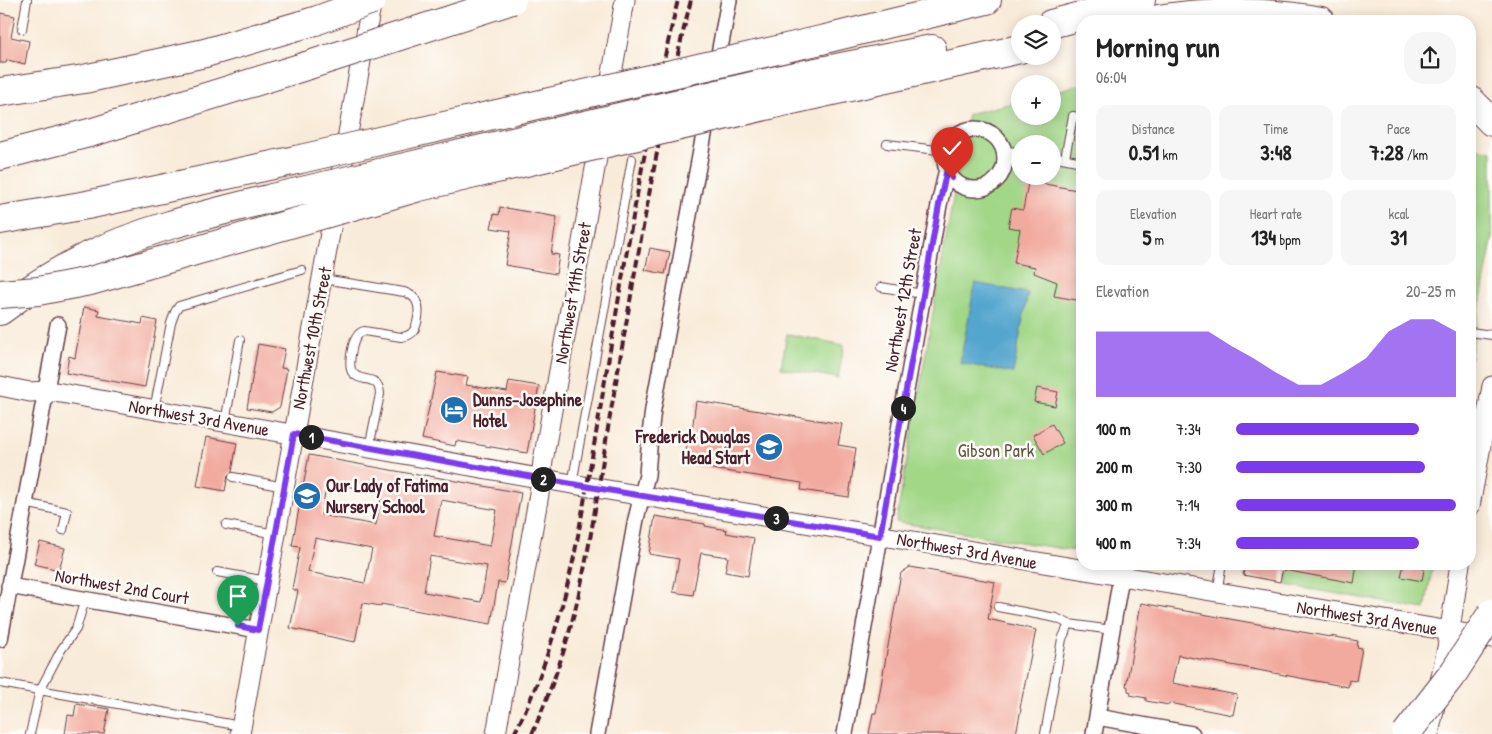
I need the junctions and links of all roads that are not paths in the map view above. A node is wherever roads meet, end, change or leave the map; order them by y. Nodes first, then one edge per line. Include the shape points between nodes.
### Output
1 (27, 0) edge
2 (372, 0) edge
3 (512, 0) edge
4 (625, 0) edge
5 (729, 0) edge
6 (987, 0) edge
7 (1141, 0) edge
8 (1085, 15) edge
9 (1195, 15) edge
10 (1280, 15) edge
11 (1076, 18) edge
12 (1061, 22) edge
13 (22, 29) dead end
14 (1011, 33) edge
15 (1076, 36) edge
16 (1061, 40) edge
17 (1011, 51) edge
18 (789, 89) junction
19 (0, 92) edge
20 (1476, 106) edge
21 (1076, 117) edge
22 (1492, 122) edge
23 (887, 144) dead end
24 (946, 151) junction
25 (1004, 152) junction
26 (1011, 152) edge
27 (0, 156) edge
28 (1061, 157) edge
29 (1066, 158) junction
30 (632, 159) dead end
31 (1076, 160) edge
32 (947, 169) junction
33 (0, 220) edge
34 (302, 270) dead end
35 (323, 279) junction
36 (881, 287) dead end
37 (0, 294) edge
38 (923, 294) junction
39 (0, 311) edge
40 (58, 325) dead end
41 (1476, 333) edge
42 (1492, 335) edge
43 (240, 340) dead end
44 (0, 386) edge
45 (1492, 386) edge
46 (46, 391) junction
47 (154, 410) junction
48 (226, 422) junction
49 (294, 434) junction
50 (369, 448) junction
51 (1476, 473) edge
52 (233, 477) dead end
53 (541, 478) junction
54 (572, 484) junction
55 (284, 487) junction
56 (642, 496) junction
57 (25, 503) junction
58 (226, 525) dead end
59 (63, 530) dead end
60 (276, 534) junction
61 (880, 536) junction
62 (1076, 569) edge
63 (1080, 570) edge
64 (1221, 570) edge
65 (1459, 570) edge
66 (217, 572) dead end
67 (1121, 577) junction
68 (268, 581) junction
69 (1217, 592) junction
70 (5, 595) edge
71 (85, 599) junction
72 (998, 607) dead end
73 (1492, 614) edge
74 (1069, 624) junction
75 (258, 630) junction
76 (1112, 630) junction
77 (1449, 631) junction
78 (1492, 638) edge
79 (0, 640) edge
80 (0, 683) edge
81 (40, 690) junction
82 (1097, 717) junction
83 (241, 730) edge
84 (30, 734) edge
85 (496, 734) edge
86 (597, 734) edge
87 (845, 734) edge
88 (1046, 734) edge
89 (1094, 734) edge
90 (1192, 734) edge
91 (1406, 734) edge
92 (1429, 734) edge

1 - 13 lane
2 - 19 highway, bridge via 315,21 206,53 84,79
2 - 35 street, Northwest 10th Street
3 - 27 highway, bridge via 93,132
4 - 53 street, Northwest 11th Street
5 - 56 street via 652,416
6 - 33 highway, bridge via 296,160 87,205
7 - 8 highway
9 - 10 highway
11 - 12 highway
14 - 18 highway
15 - 16 highway
17 - 18 highway
18 - 37 highway, bridge via 418,187 90,281
18 - 39 highway, bridge via 272,198 176,223 84,258
20 - 22 highway
21 - 29 lane via 1073,116
23 - 24 lane
24 - 25 street via 957,135 975,129 993,135
24 - 32 street, Northwest 12th Street
25 - 26 lane
25 - 32 street via 1003,166 996,180 988,186 968,188 952,178
28 - 29 lane
29 - 31 lane
30 - 54 lane
32 - 38 street, Northwest 12th Street
34 - 47 lane via 179,306 171,323
35 - 49 street, Northwest 10th Street
35 - 50 lane via 409,294 418,303 416,328 407,337 364,331 354,340 350,362 353,373 374,382 380,394
36 - 38 lane
38 - 61 street, Northwest 12th Street
40 - 46 street
41 - 42 lane
43 - 48 lane
44 - 46 street, Northwest 3rd Avenue via 30,392
45 - 51 street
46 - 47 street, Northwest 3rd Avenue
46 - 57 street
47 - 48 street, Northwest 3rd Avenue
48 - 49 street, Northwest 3rd Avenue
49 - 50 street, Northwest 3rd Avenue
49 - 55 street, Northwest 10th Street
50 - 53 street, Northwest 3rd Avenue
52 - 55 lane
53 - 54 street, Northwest 3rd Avenue
53 - 85 street, Northwest 11th Street
54 - 56 street, Northwest 3rd Avenue
55 - 60 street, Northwest 10th Street
56 - 61 street, Northwest 3rd Avenue
56 - 86 street
57 - 59 lane via 67,512
57 - 70 street
58 - 60 lane
60 - 68 street, Northwest 10th Street
61 - 62 street, Northwest 3rd Avenue
61 - 87 street, Northwest 12th Street
63 - 67 street, Northwest 3rd Avenue
64 - 69 lane
65 - 77 street
66 - 68 lane
67 - 69 street, Northwest 3rd Avenue
67 - 76 street
68 - 75 street, Northwest 10th Street
69 - 77 street, Northwest 3rd Avenue
70 - 71 street, Northwest 2nd Court
70 - 79 street
71 - 75 street, Northwest 2nd Court
71 - 81 lane via 76,629
72 - 74 lane via 1056,618
73 - 91 highway, bridge via 1454,672
74 - 76 lane
74 - 88 lane via 1062,639
75 - 83 street, Northwest 10th Street
76 - 82 street
77 - 78 street, Northwest 3rd Avenue
77 - 92 street
80 - 81 lane
81 - 83 lane
81 - 84 lane
82 - 89 street
82 - 90 street

